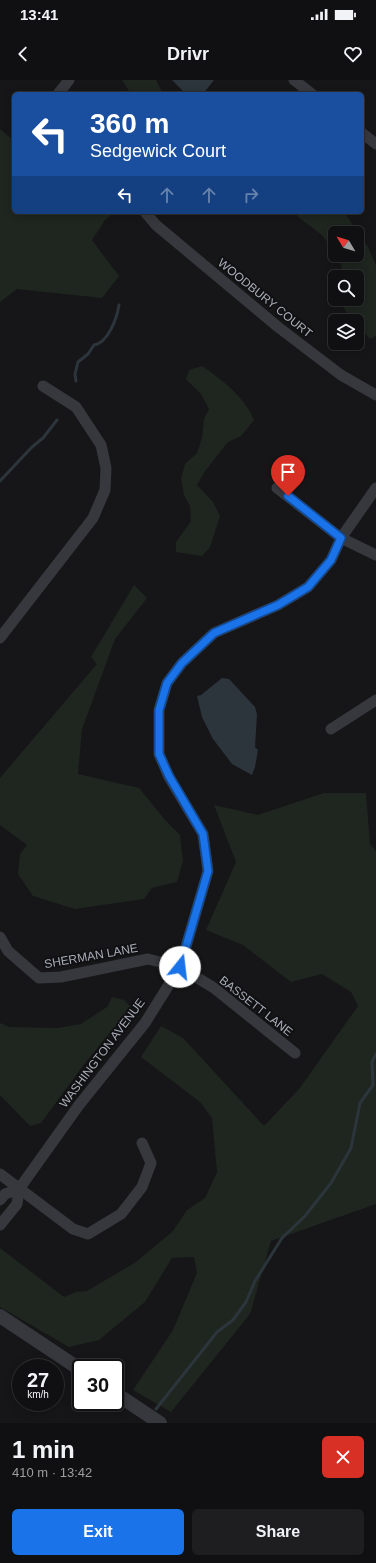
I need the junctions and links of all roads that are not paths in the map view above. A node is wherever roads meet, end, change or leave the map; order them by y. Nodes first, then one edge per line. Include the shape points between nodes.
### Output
1 (69, 80) edge
2 (294, 80) edge
3 (60, 92) edge
4 (309, 92) edge
5 (364, 135) edge
6 (376, 144) edge
7 (147, 214) edge
8 (43, 386) dead end
9 (376, 395) edge
10 (277, 488) dead end
11 (376, 488) edge
12 (341, 538) junction
13 (376, 555) edge
14 (0, 638) edge
15 (376, 700) edge
16 (331, 729) dead end
17 (0, 937) edge
18 (180, 967) junction
19 (295, 1053) dead end
20 (142, 1144) dead end
21 (0, 1174) edge
22 (19, 1189) junction
23 (0, 1200) edge
24 (0, 1225) edge
25 (0, 1316) edge
26 (72, 1364) edge
27 (124, 1399) edge
28 (160, 1423) edge

1 - 3 street
2 - 4 street
5 - 6 street
7 - 9 street, WOODBURY COURT via 156,225 278,327 341,375
8 - 14 street via 76,407 101,445 106,468 105,490 93,518
10 - 12 street
11 - 12 street, WASHINGTON AVENUE
12 - 13 street
12 - 18 street, WASHINGTON AVENUE via 331,560 308,587 278,605 214,633 182,663 167,683 159,710 159,754 203,834 208,871
15 - 16 street
17 - 18 street, SHERMAN LANE via 8,951 39,978 61,977 148,959
18 - 19 street, BASSETT LANE via 214,988
18 - 22 street, WASHINGTON AVENUE via 145,1022 79,1105
20 - 22 street via 151,1164 142,1187 121,1214 88,1234 73,1229
21 - 22 street
22 - 23 street, WASHINGTON AVENUE via 5,1194
22 - 24 street, WASHINGTON AVENUE via 17,1204
25 - 26 street
27 - 28 street

